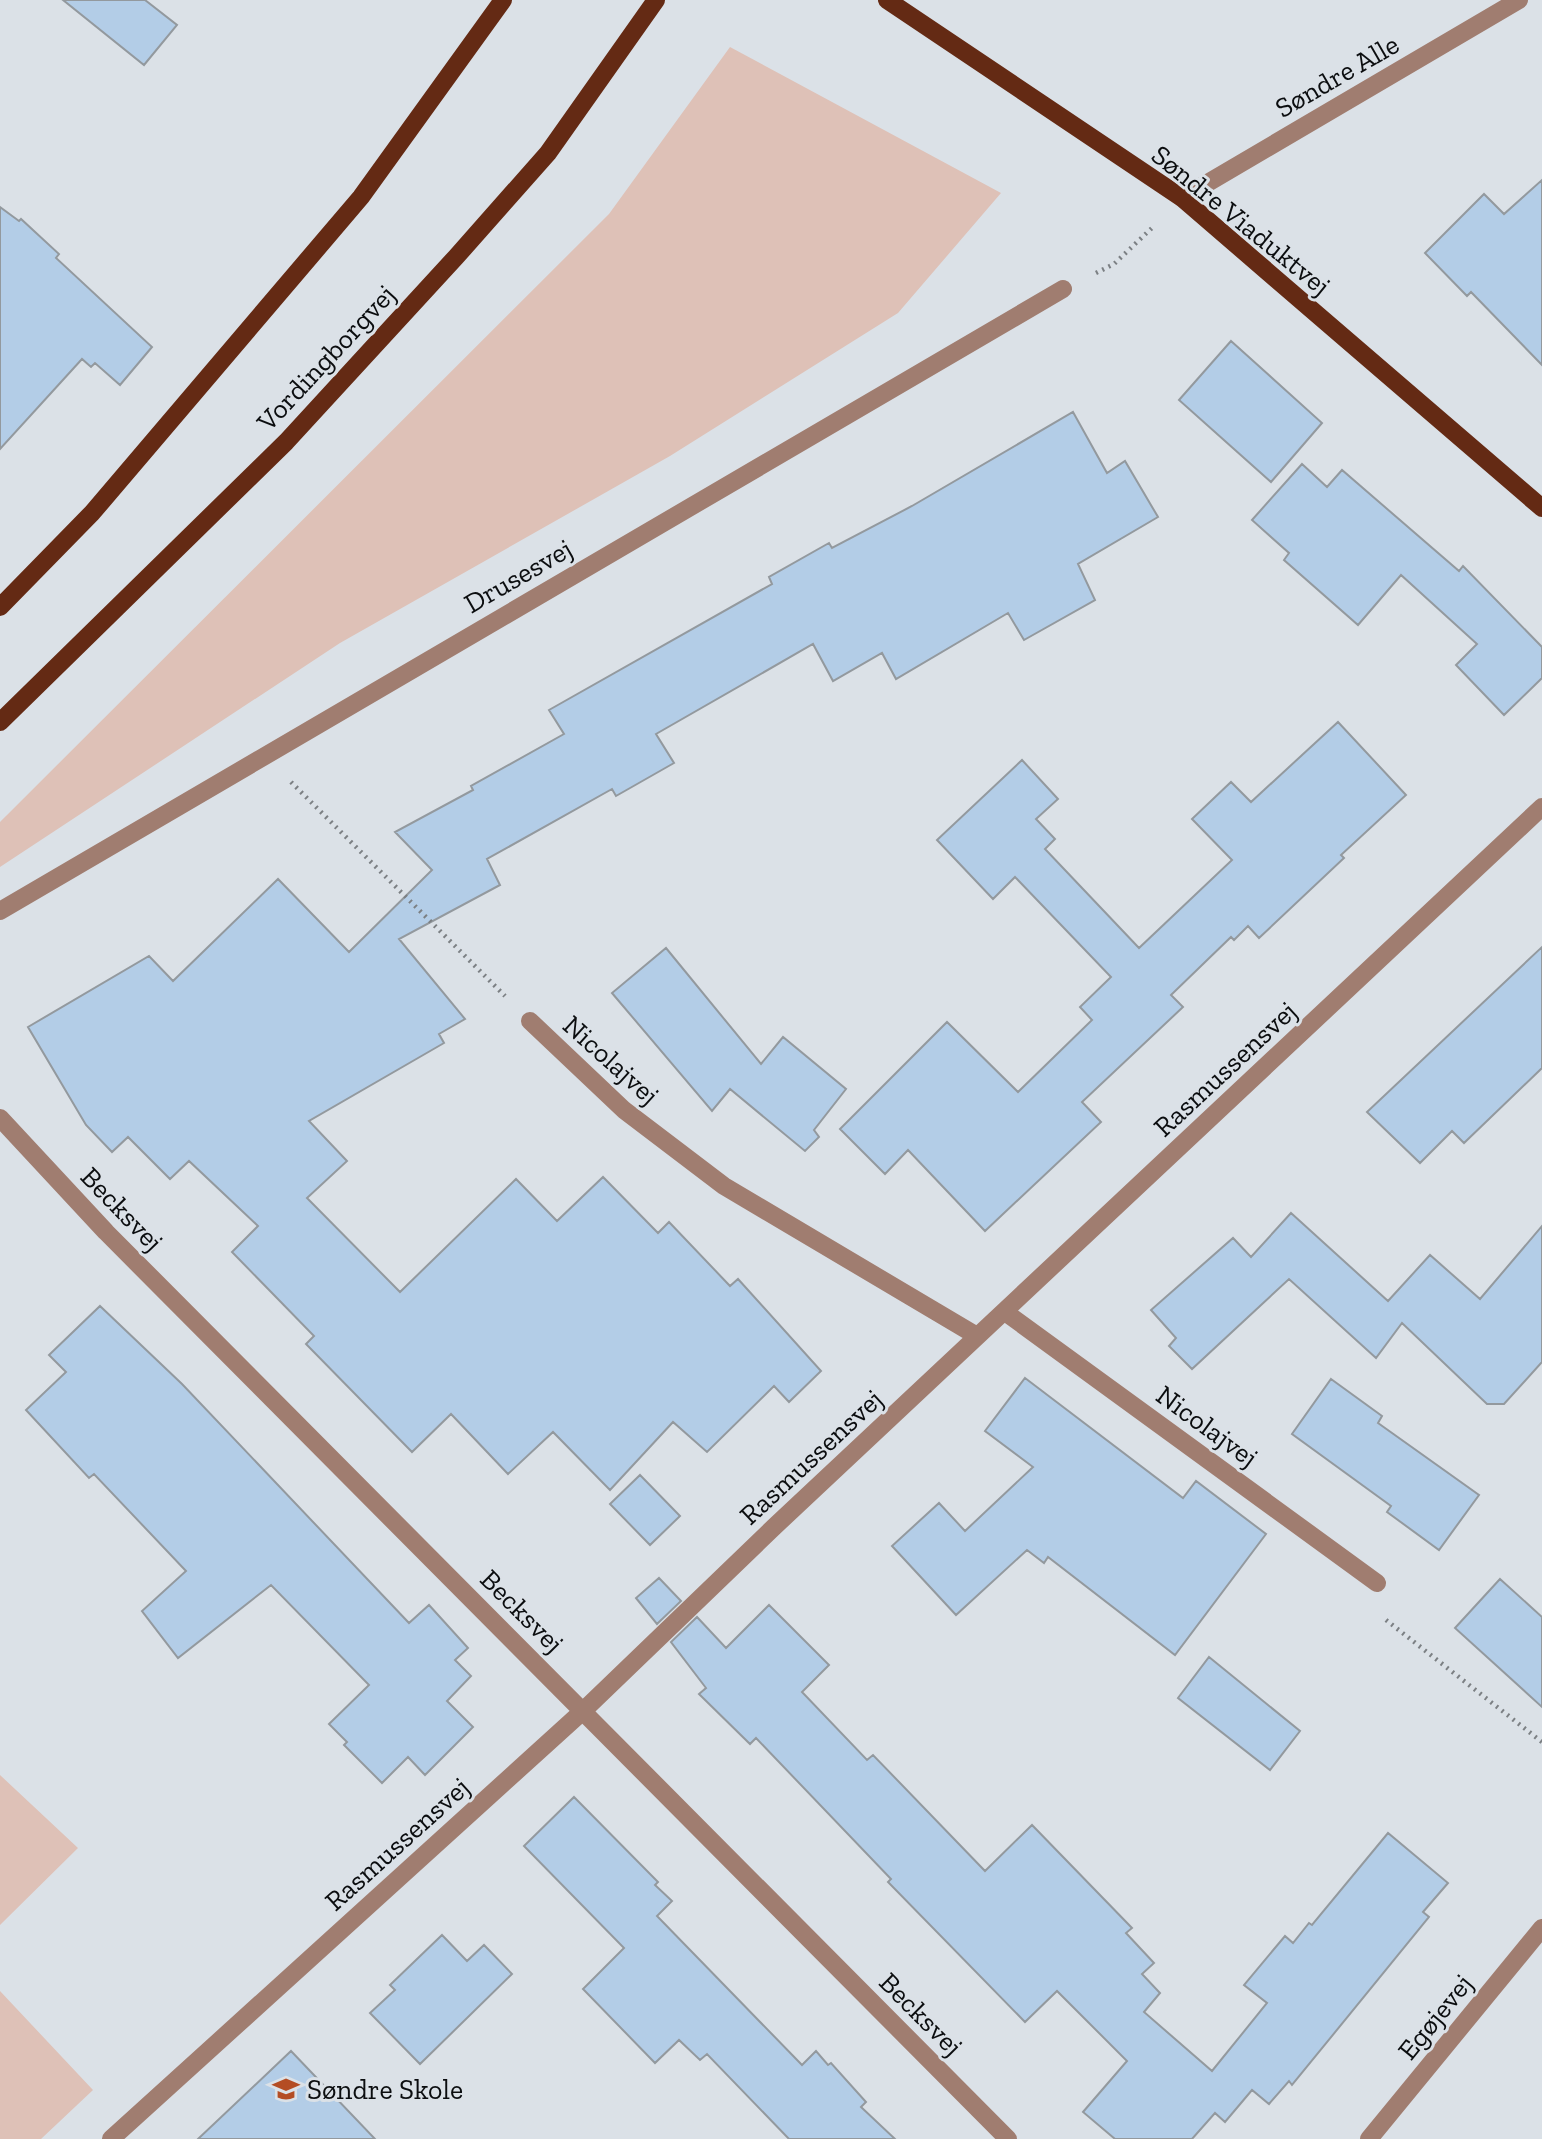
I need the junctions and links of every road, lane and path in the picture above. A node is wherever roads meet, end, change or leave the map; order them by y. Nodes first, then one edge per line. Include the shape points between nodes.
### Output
1 (503, 0) edge
2 (656, 0) edge
3 (887, 0) edge
4 (1520, 0) edge
5 (1182, 198) junction
6 (1063, 289) joint
7 (1542, 508) edge
8 (0, 607) edge
9 (0, 722) edge
10 (264, 755) junction
11 (1542, 807) edge
12 (0, 911) edge
13 (530, 1021) joint
14 (0, 1118) edge
15 (1005, 1312) junction
16 (978, 1336) junction
17 (1377, 1583) joint
18 (584, 1710) junction
19 (1542, 1742) edge
20 (1542, 1928) edge
21 (111, 2139) edge
22 (1008, 2139) edge
23 (1369, 2139) edge

1 - 8 main road via 344,217 92,513
2 - 9 main road, Vordingborgvej via 548,153 456,257 286,442
3 - 5 main road, Søndre Viaduktvej
4 - 5 street, Søndre Alle
5 - 6 path via 1114,264
5 - 7 main road, Søndre Viaduktvej
6 - 10 street, Drusesvej
10 - 12 street, Drusesvej
10 - 13 path, Nicolajvej
11 - 15 street, Rasmussensvej
13 - 16 street, Nicolajvej via 624,1110 724,1186
14 - 18 street, Becksvej via 116,1242
15 - 16 street, Rasmussensvej
15 - 17 street, Nicolajvej
16 - 18 street, Rasmussensvej
17 - 19 path via 1387,1622
18 - 21 street, Rasmussensvej
18 - 22 street, Becksvej
20 - 23 street, Egøjevej

